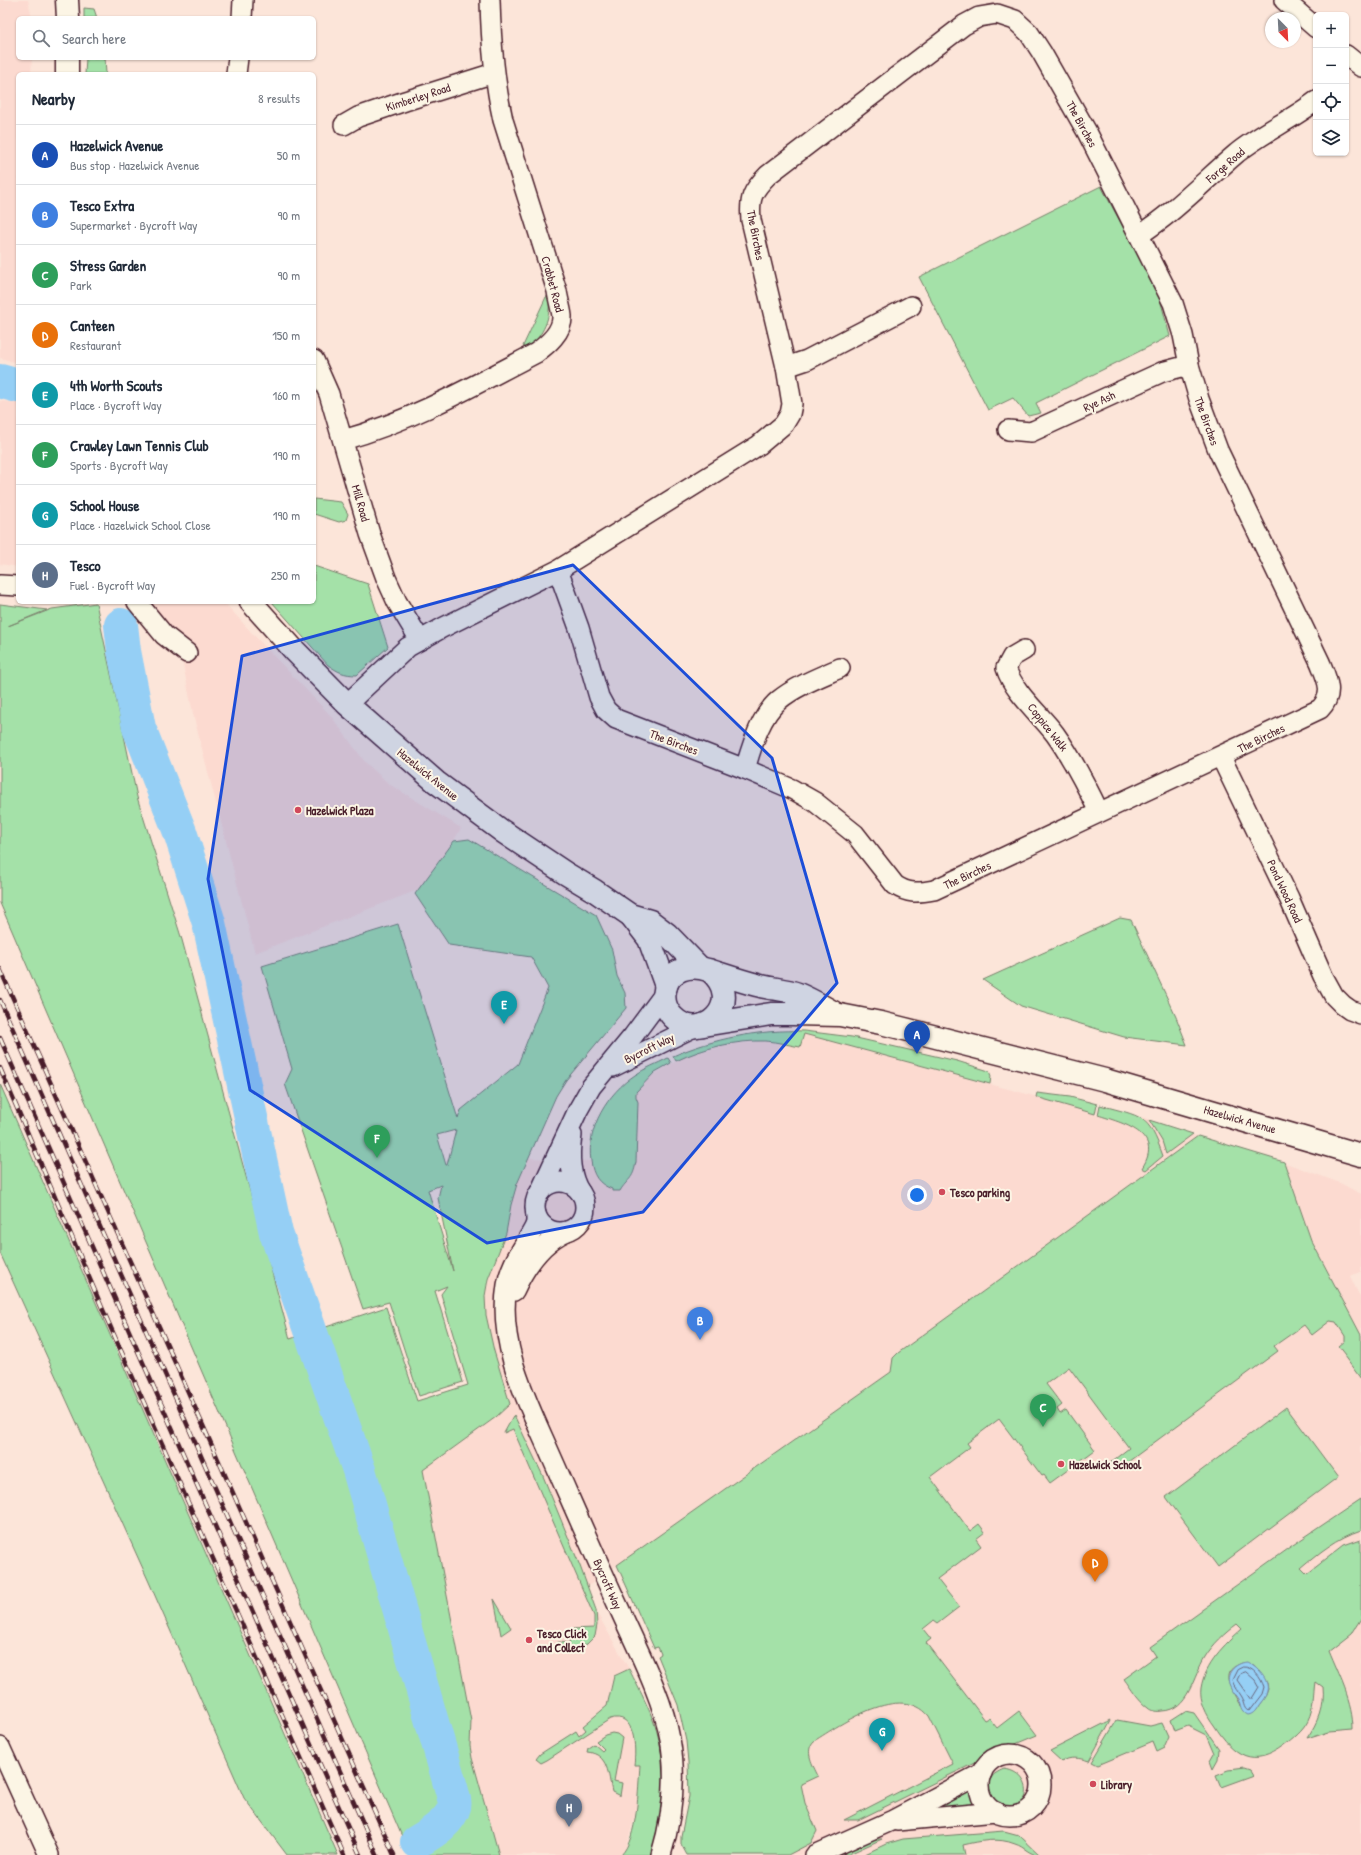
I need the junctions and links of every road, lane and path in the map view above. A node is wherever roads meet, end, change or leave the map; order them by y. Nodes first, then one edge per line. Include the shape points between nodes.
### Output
1 (67, 0) edge
2 (243, 0) edge
3 (490, 0) edge
4 (1284, 0) edge
5 (68, 16) edge
6 (242, 16) edge
7 (1313, 25) edge
8 (67, 60) edge
9 (238, 60) edge
10 (67, 72) edge
11 (236, 72) edge
12 (494, 73) junction
13 (1313, 103) edge
14 (344, 125) dead end
15 (1139, 235) junction
16 (911, 306) dead end
17 (316, 365) edge
18 (1189, 365) junction
19 (786, 367) junction
20 (1008, 430) dead end
21 (343, 440) junction
22 (558, 570) junction
23 (0, 584) edge
24 (16, 586) edge
25 (139, 604) edge
26 (254, 604) edge
27 (420, 640) junction
28 (1024, 650) dead end
29 (186, 653) dead end
30 (840, 668) dead end
31 (347, 704) junction
32 (1221, 757) junction
33 (745, 769) junction
34 (1099, 812) junction
35 (630, 915) junction
36 (704, 968) junction
37 (665, 990) junction
38 (1361, 1014) edge
39 (840, 1015) junction
40 (698, 1026) junction
41 (604, 1071) junction
42 (578, 1110) junction
43 (1361, 1155) edge
44 (540, 1192) junction
45 (580, 1192) junction
46 (536, 1214) junction
47 (567, 1230) junction
48 (507, 1320) junction
49 (1, 1751) edge
50 (982, 1773) junction
51 (996, 1812) junction
52 (893, 1820) junction
53 (49, 1855) edge
54 (661, 1855) edge
55 (815, 1855) edge

1 - 5 street
2 - 6 street
3 - 12 street, Crabbet Road
4 - 7 street
8 - 10 street
9 - 11 street
12 - 14 street, Kimberley Road via 398,103 358,117
12 - 21 street, Crabbet Road via 503,120 557,291 562,317 558,330 550,343 536,354 430,408 390,425
13 - 15 street, Forge Road via 1238,153 1173,211
15 - 18 street, The Birches via 1173,303
15 - 19 street, The Birches via 1087,132 1029,33 1015,20 997,14 979,17 958,30 768,175 756,187 751,197 750,220
16 - 19 street via 807,360
17 - 21 street, Mill Road via 329,394
18 - 20 street, Rye Ash via 1162,372 1031,432
18 - 32 street, The Birches via 1218,450 1328,682 1329,696 1320,709
19 - 22 street, The Birches via 792,404 784,424 773,435
21 - 27 street, Mill Road via 370,534 386,578
22 - 27 street, The Birches
22 - 33 street, The Birches via 579,628 599,697 606,710 616,719
23 - 24 street
25 - 29 street via 164,634
26 - 31 street, Hazelwick Avenue
27 - 31 street, The Birches via 398,656
28 - 34 street, Coppice Walk via 1012,657 1006,668 1010,679 1072,758
30 - 33 street via 799,687 779,700 765,716
31 - 35 street, Hazelwick Avenue via 413,763 502,831
32 - 34 street, The Birches
32 - 38 street, Pond Wood Road via 1289,898 1323,976 1334,996 1343,1005
33 - 34 street, The Birches via 815,802 855,834 895,885 904,891 917,894 934,890
35 - 36 street, Hazelwick Avenue via 650,921
35 - 37 street, Hazelwick Avenue via 649,939
36 - 37 street via 688,967 679,970 671,977
36 - 39 street, Hazelwick Avenue via 757,985 797,994
36 - 40 street via 717,976 722,985 723,1006 711,1021
37 - 40 street via 665,1006 670,1014 682,1024
37 - 41 street, Bycroft Way
39 - 40 street, Hazelwick Avenue via 771,1014
39 - 43 street, Hazelwick Avenue via 1105,1080
40 - 41 street, Bycroft Way
41 - 42 street, Bycroft Way
42 - 44 street, Bycroft Way
42 - 45 street, Bycroft Way via 571,1140 570,1162 573,1178
44 - 45 street via 550,1184 560,1182
44 - 46 street, Bycroft Way via 535,1204
45 - 47 street, Bycroft Way via 584,1213 580,1222
46 - 47 street via 541,1223 549,1229 559,1232
46 - 48 street, Bycroft Way via 534,1228 509,1276
47 - 48 street, Bycroft Way via 550,1240 526,1269 510,1303
48 - 54 street, Bycroft Way via 511,1356 523,1392 644,1664 667,1726 672,1753 673,1785 669,1822
49 - 53 street
50 - 51 street via 979,1782 980,1794 986,1805
50 - 51 street via 993,1759 1010,1754 1030,1762 1040,1777 1039,1795 1028,1810 1012,1816
50 - 52 street
51 - 52 street
52 - 55 street

